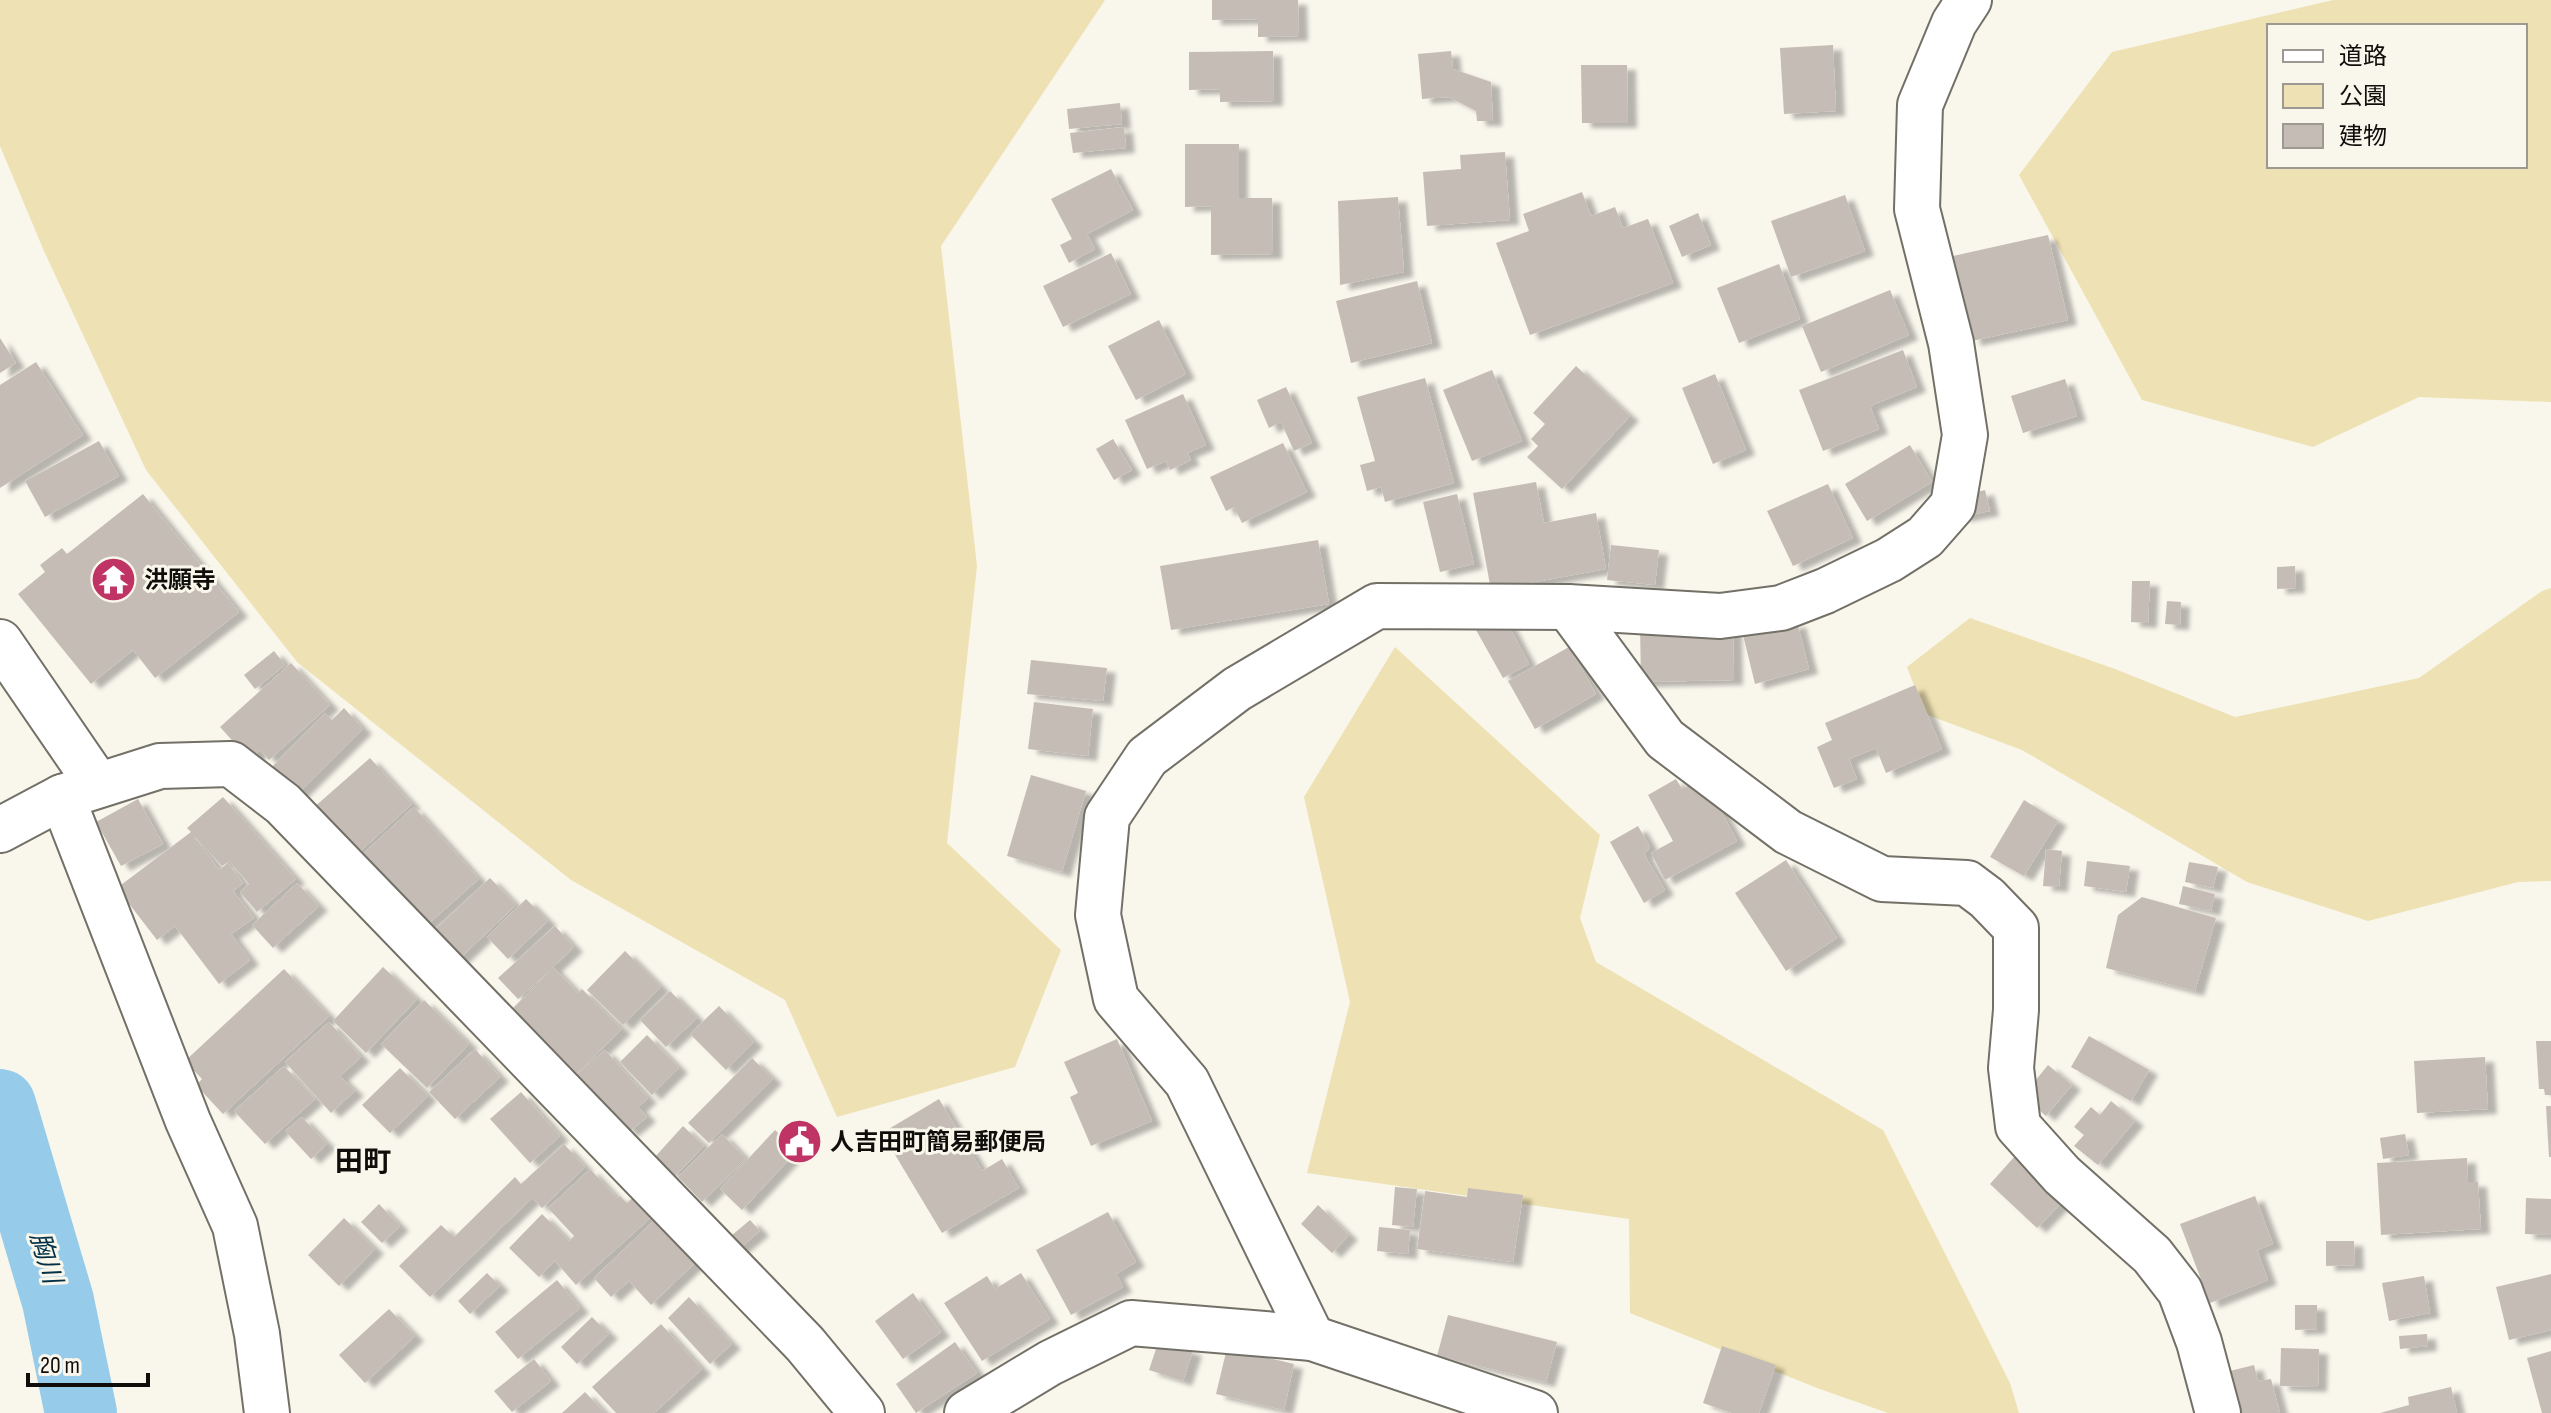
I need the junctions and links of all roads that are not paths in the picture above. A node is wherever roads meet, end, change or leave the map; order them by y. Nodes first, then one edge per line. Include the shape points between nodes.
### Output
1 (1969, 0) edge
2 (1568, 607) junction
3 (0, 642) edge
4 (80, 791) junction
5 (0, 830) edge
6 (1312, 1338) junction
7 (267, 1413) edge
8 (862, 1413) edge
9 (967, 1413) edge
10 (1535, 1413) edge
11 (2218, 1413) edge

1 - 2 street via 1920,105 1917,209 1951,343 1965,435 1953,505 1925,537 1889,560 1781,608 1720,616
2 - 6 street via 1377,606 1237,689 1147,757 1107,817 1098,915 1116,999 1187,1082
2 - 11 street via 1665,739 1788,832 1882,879 1967,883 2016,928 2011,1068 2018,1126 2062,1175 2152,1255 2180,1291
3 - 4 street
4 - 5 street
4 - 7 street via 188,1121 235,1226
4 - 8 street via 160,766 231,764 283,804 805,1344
6 - 9 street via 1131,1323
6 - 10 street

